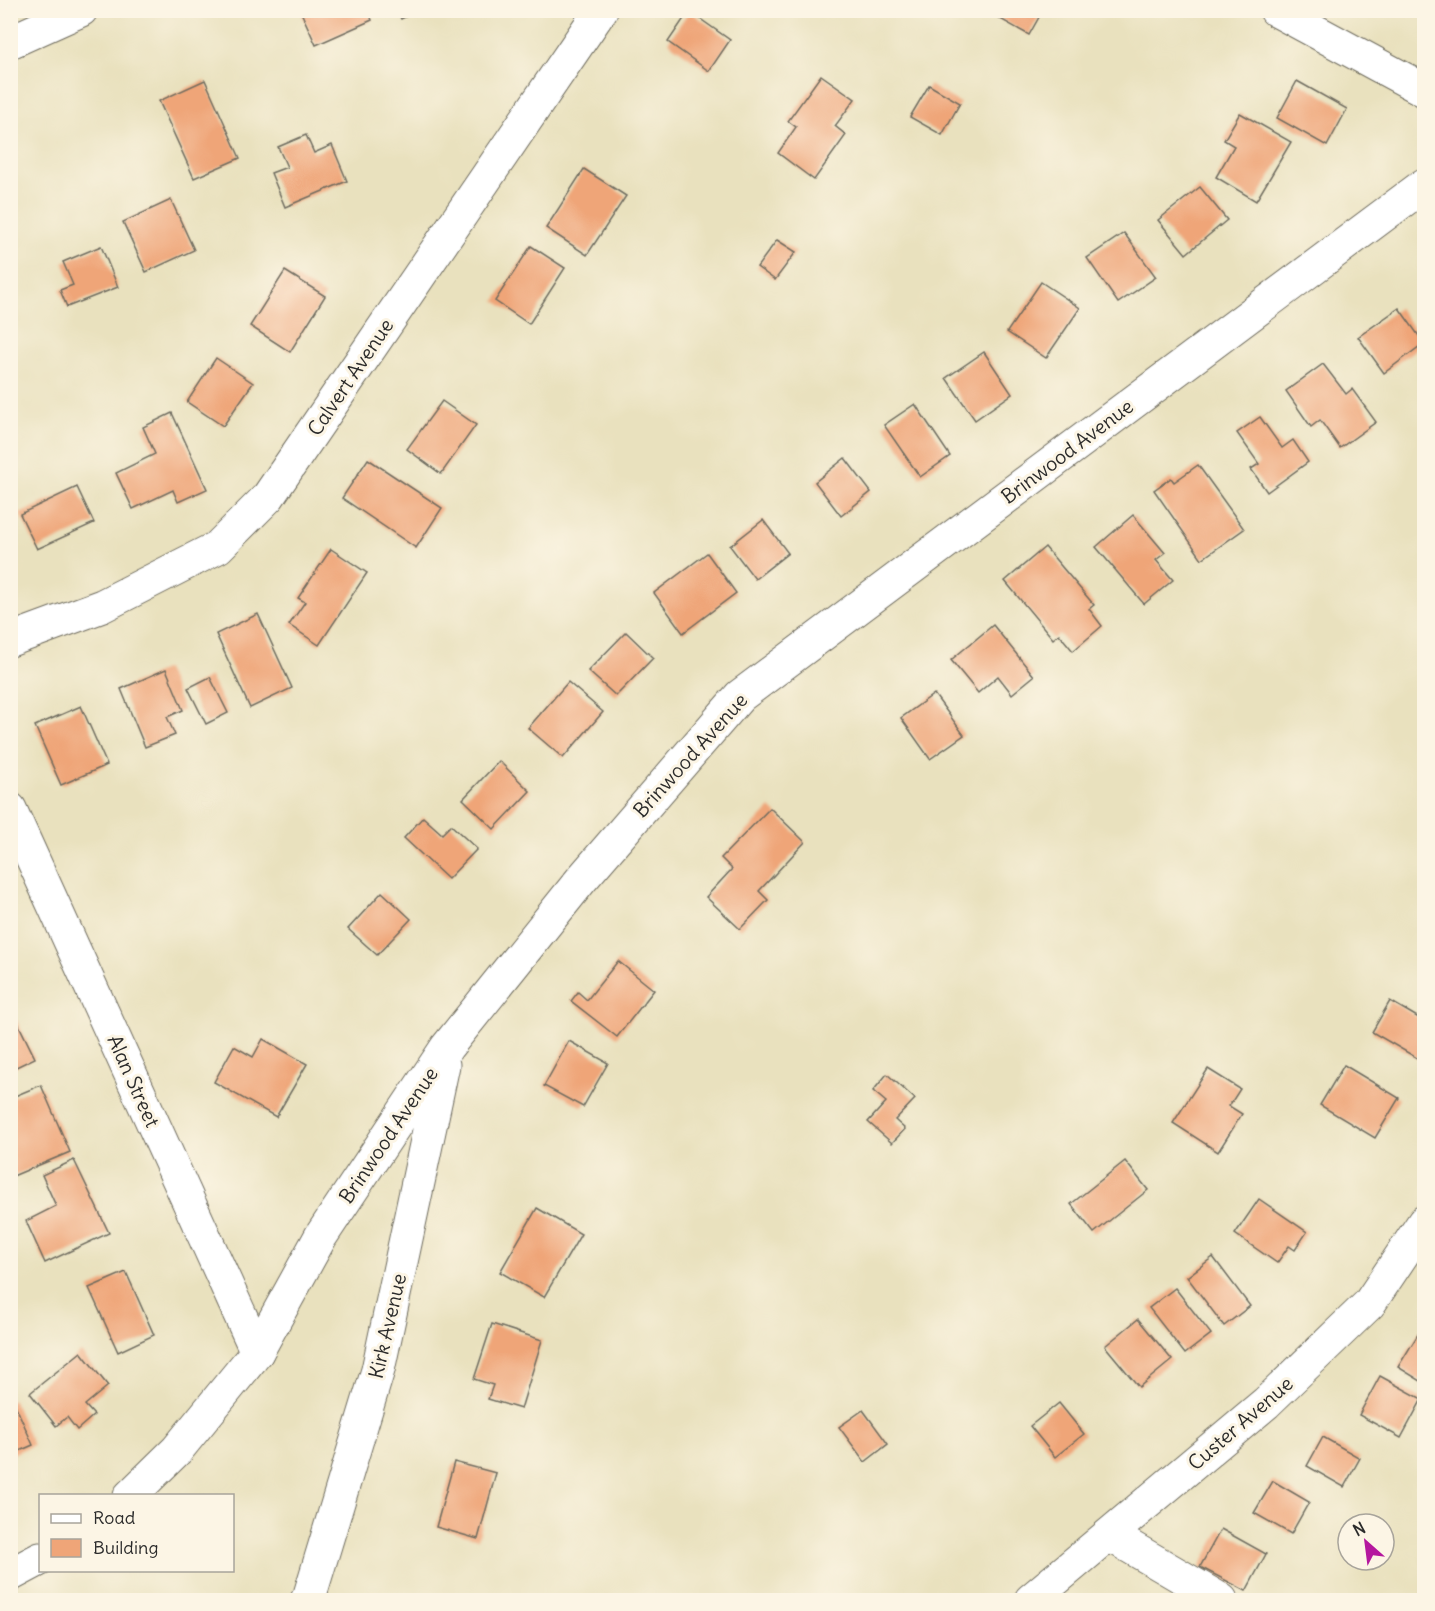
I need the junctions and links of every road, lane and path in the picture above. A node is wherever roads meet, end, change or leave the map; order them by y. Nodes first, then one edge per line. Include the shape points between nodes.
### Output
1 (81, 10) edge
2 (601, 10) edge
3 (1276, 10) edge
4 (10, 42) edge
5 (1425, 90) edge
6 (1425, 185) edge
7 (10, 640) edge
8 (10, 809) edge
9 (447, 1047) junction
10 (1425, 1222) edge
11 (257, 1352) junction
12 (132, 1494) edge
13 (1110, 1535) junction
14 (39, 1559) edge
15 (10, 1575) edge
16 (308, 1600) edge
17 (1031, 1600) edge
18 (1221, 1600) edge

1 - 4 street
2 - 7 street, Calvert Avenue via 268,497 218,547 102,606
3 - 5 street
6 - 9 street, Brinwood Avenue via 740,696 581,880
8 - 11 street, Alan Street
9 - 11 street, Brinwood Avenue via 321,1236
9 - 16 street, Kirk Avenue via 378,1370
10 - 13 street, Custer Avenue via 1369,1304 1266,1403
11 - 12 street, Brinwood Avenue via 177,1450
13 - 17 street, Custer Avenue
13 - 18 street
14 - 15 street

